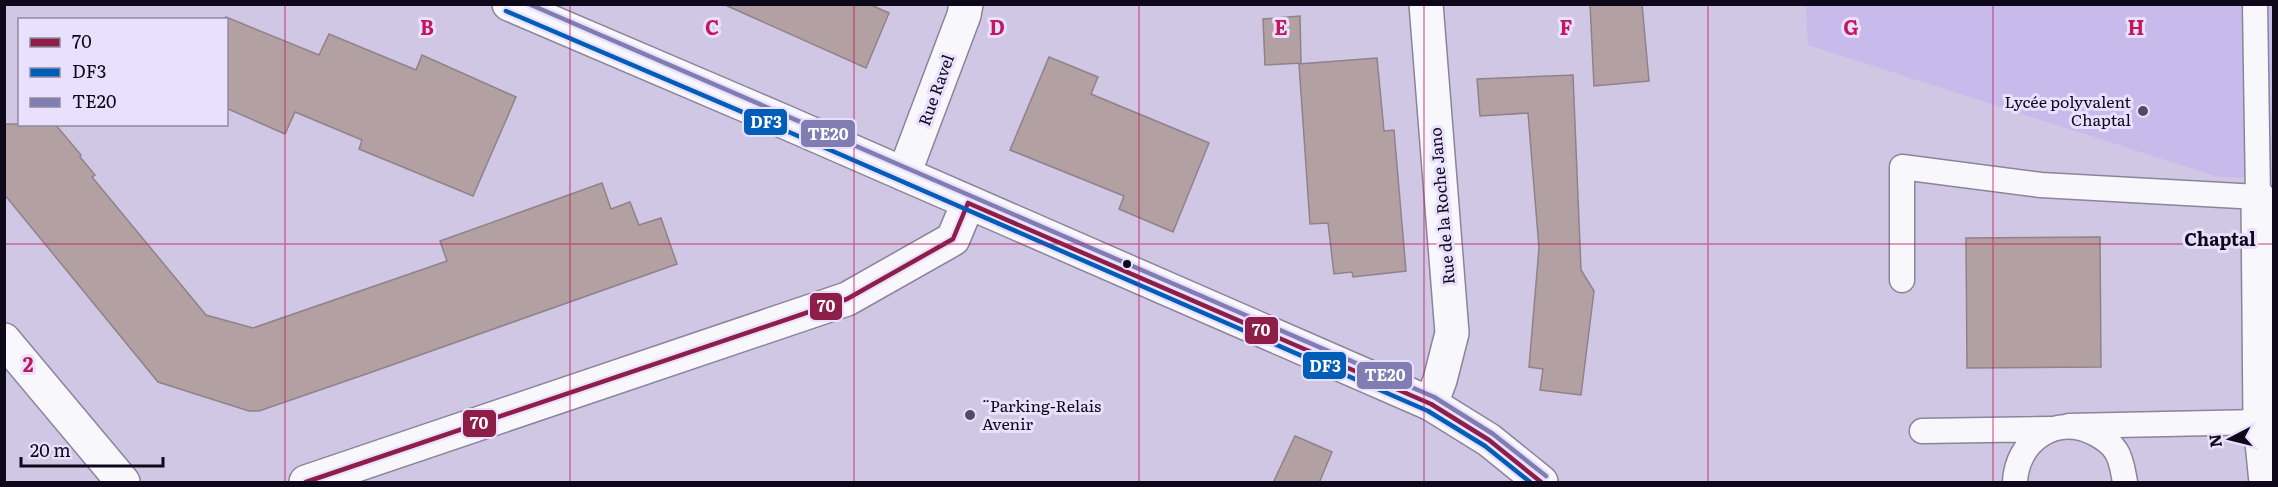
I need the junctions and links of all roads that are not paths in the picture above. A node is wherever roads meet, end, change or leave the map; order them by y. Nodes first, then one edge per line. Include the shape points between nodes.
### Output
1 (509, 4) edge
2 (966, 4) edge
3 (1426, 4) edge
4 (2255, 4) edge
5 (904, 174) junction
6 (2258, 197) junction
7 (968, 202) junction
8 (1902, 280) dead end
9 (4, 340) edge
10 (1431, 404) junction
11 (2260, 422) junction
12 (2060, 428) junction
13 (1923, 431) dead end
14 (123, 483) edge
15 (306, 483) edge
16 (1542, 483) edge
17 (2015, 483) edge
18 (2124, 483) edge
19 (2266, 483) edge

1 - 5 street
2 - 5 street, Rue Ravel
3 - 10 street, Rue de la Roche Jano via 1452,333
4 - 6 lane
5 - 7 street
6 - 8 lane via 2041,185 1902,167
6 - 11 street
7 - 10 street
7 - 15 street via 953,239 847,299
9 - 14 street
10 - 16 street via 1489,440
11 - 12 lane
11 - 19 street
12 - 13 lane
12 - 17 lane via 2035,438 2023,452 2015,469
12 - 18 lane via 2087,429 2103,437 2116,451

